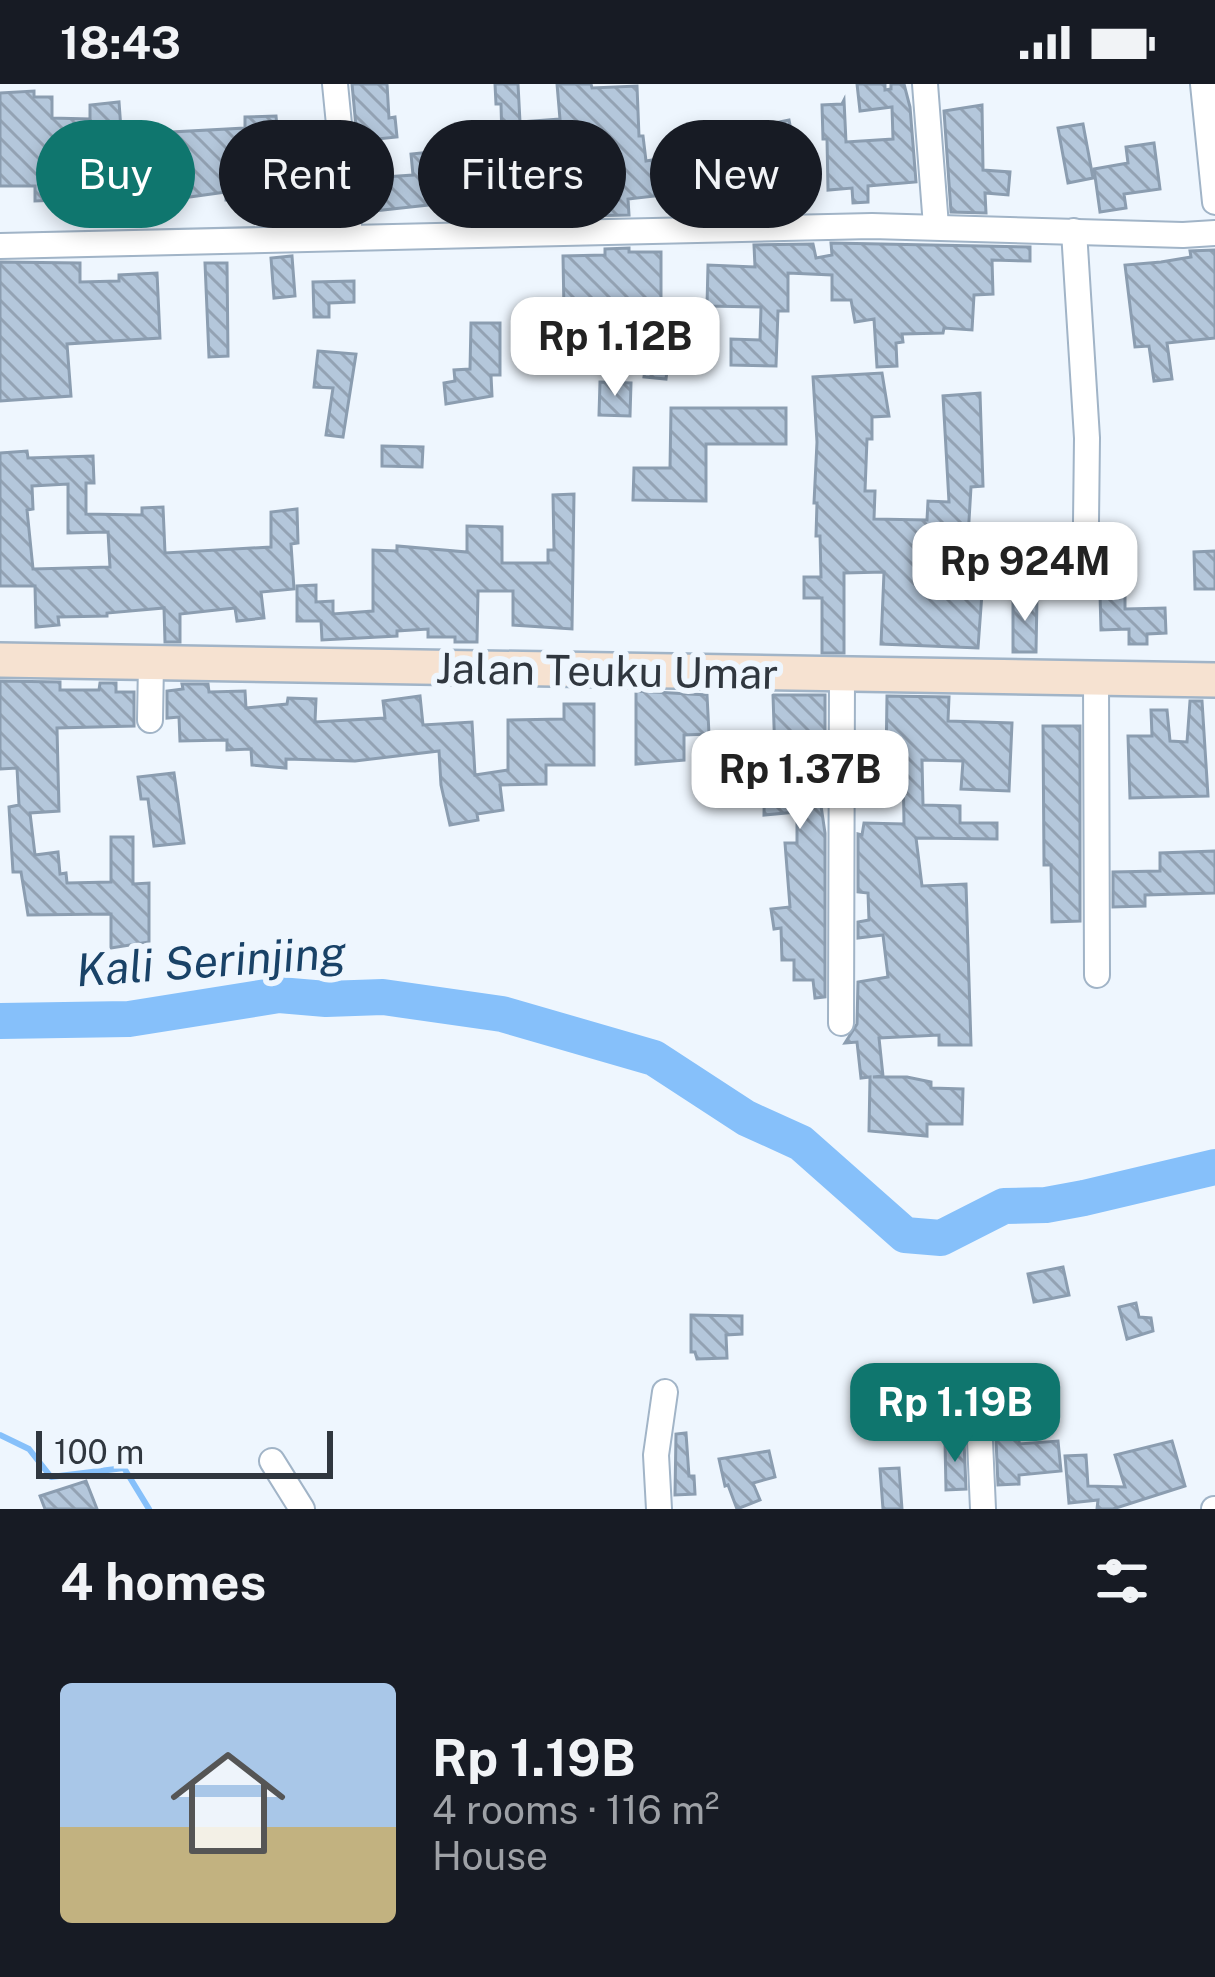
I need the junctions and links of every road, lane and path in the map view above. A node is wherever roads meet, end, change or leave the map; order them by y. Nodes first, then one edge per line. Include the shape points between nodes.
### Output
1 (335, 84) edge
2 (925, 84) edge
3 (1204, 84) edge
4 (1215, 202) edge
5 (936, 226) junction
6 (1074, 231) junction
7 (1215, 232) edge
8 (350, 236) junction
9 (0, 246) edge
10 (1085, 522) dead end
11 (0, 660) edge
12 (151, 663) junction
13 (842, 674) junction
14 (1096, 679) junction
15 (1215, 680) edge
16 (150, 720) dead end
17 (1097, 975) dead end
18 (841, 1023) dead end
19 (665, 1392) dead end
20 (980, 1442) dead end
21 (272, 1461) dead end
22 (302, 1509) edge
23 (659, 1509) edge
24 (983, 1509) edge

1 - 8 street
2 - 5 street
3 - 4 street
5 - 6 street
5 - 8 street
6 - 7 street
6 - 10 street
8 - 9 street
11 - 12 main road, Jalan Teuku Umar
12 - 13 main road, Jalan Teuku Umar
12 - 16 street
13 - 14 main road, Jalan Teuku Umar
13 - 18 street
14 - 15 main road, Jalan Teuku Umar
14 - 17 street
19 - 23 street
20 - 24 street
21 - 22 street

